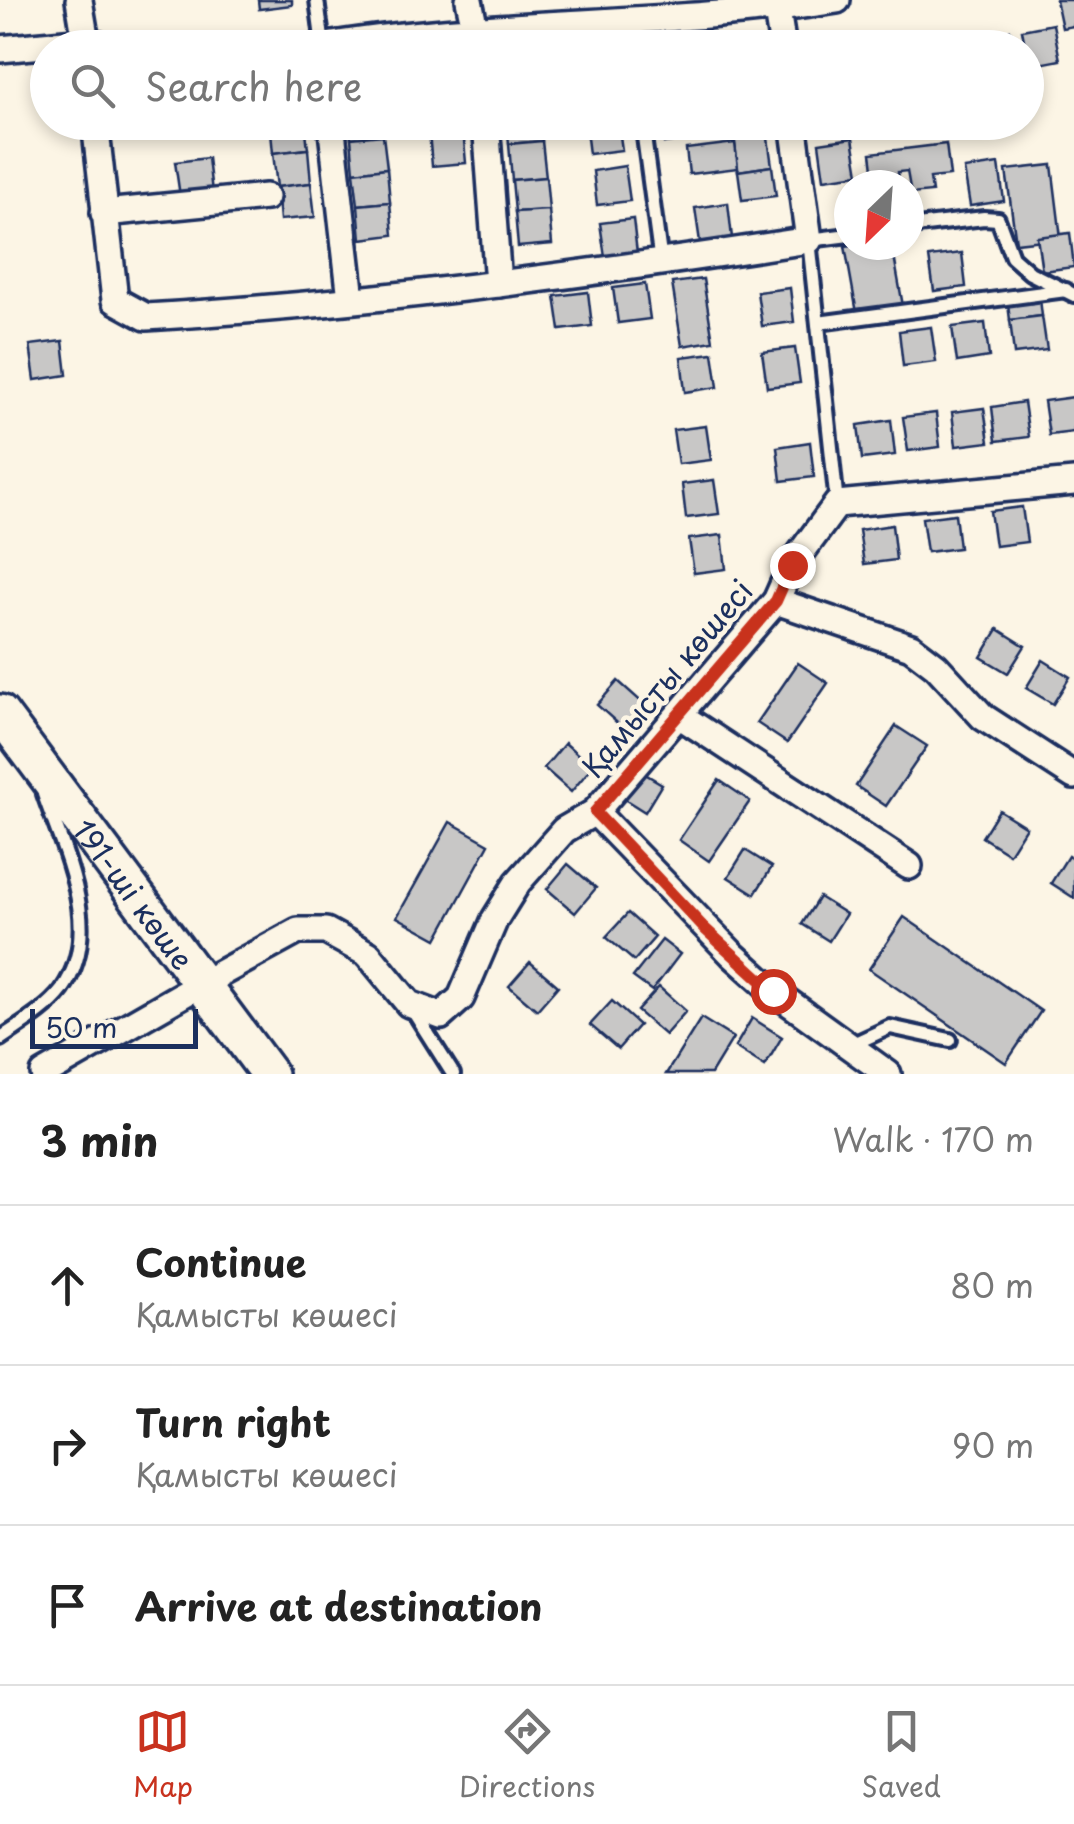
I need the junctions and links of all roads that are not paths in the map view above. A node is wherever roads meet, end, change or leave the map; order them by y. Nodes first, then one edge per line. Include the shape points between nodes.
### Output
1 (79, 0) edge
2 (317, 0) edge
3 (469, 0) edge
4 (837, 0) edge
5 (734, 7) edge
6 (777, 10) junction
7 (627, 20) junction
8 (89, 30) edge
9 (321, 30) edge
10 (475, 30) edge
11 (544, 30) edge
12 (628, 30) edge
13 (780, 30) edge
14 (30, 47) edge
15 (0, 48) edge
16 (97, 140) edge
17 (333, 140) edge
18 (487, 140) edge
19 (644, 140) edge
20 (795, 140) edge
21 (266, 197) dead end
22 (104, 213) junction
23 (924, 225) edge
24 (834, 237) edge
25 (809, 240) junction
26 (661, 263) junction
27 (498, 284) junction
28 (1070, 293) edge
29 (351, 299) junction
30 (818, 322) junction
31 (1074, 482) edge
32 (837, 504) junction
33 (776, 601) junction
34 (0, 713) edge
35 (679, 715) junction
36 (30, 753) junction
37 (1074, 776) edge
38 (595, 812) junction
39 (909, 866) dead end
40 (201, 984) junction
41 (409, 1004) junction
42 (0, 1039) edge
43 (950, 1040) dead end
44 (848, 1046) junction
45 (44, 1074) edge
46 (269, 1074) edge
47 (454, 1074) edge
48 (888, 1074) edge

1 - 8 street
2 - 9 lane
3 - 10 street
4 - 6 street
5 - 6 street
5 - 7 street
6 - 13 street
7 - 11 street
7 - 12 lane
14 - 15 street
16 - 22 street
17 - 29 street
18 - 27 street
19 - 26 lane
20 - 25 street
21 - 22 street
22 - 29 street via 115,300 146,317
23 - 28 lane via 998,219 1012,258
24 - 25 lane
25 - 26 street
25 - 30 lane
26 - 27 street
27 - 29 street
28 - 30 lane
30 - 32 lane
31 - 32 street
32 - 33 street, Қамысты көшесі via 792,565
33 - 35 street, Қамысты көшесі
33 - 37 street via 911,647 983,716
34 - 36 main road, 191-ші көше
35 - 38 street, Қамысты көшесі
35 - 39 street
36 - 40 main road, 191-ші көше
36 - 42 lane via 78,892 81,938 60,992
38 - 41 street via 564,830 518,882 461,998 441,1016
38 - 44 street, Қамысты көшесі via 732,954
40 - 41 street via 298,931 326,931 368,954
40 - 45 street
40 - 46 main road, 191-ші көше
41 - 47 lane
43 - 44 lane via 890,1027
44 - 48 street, Қамысты көшесі

